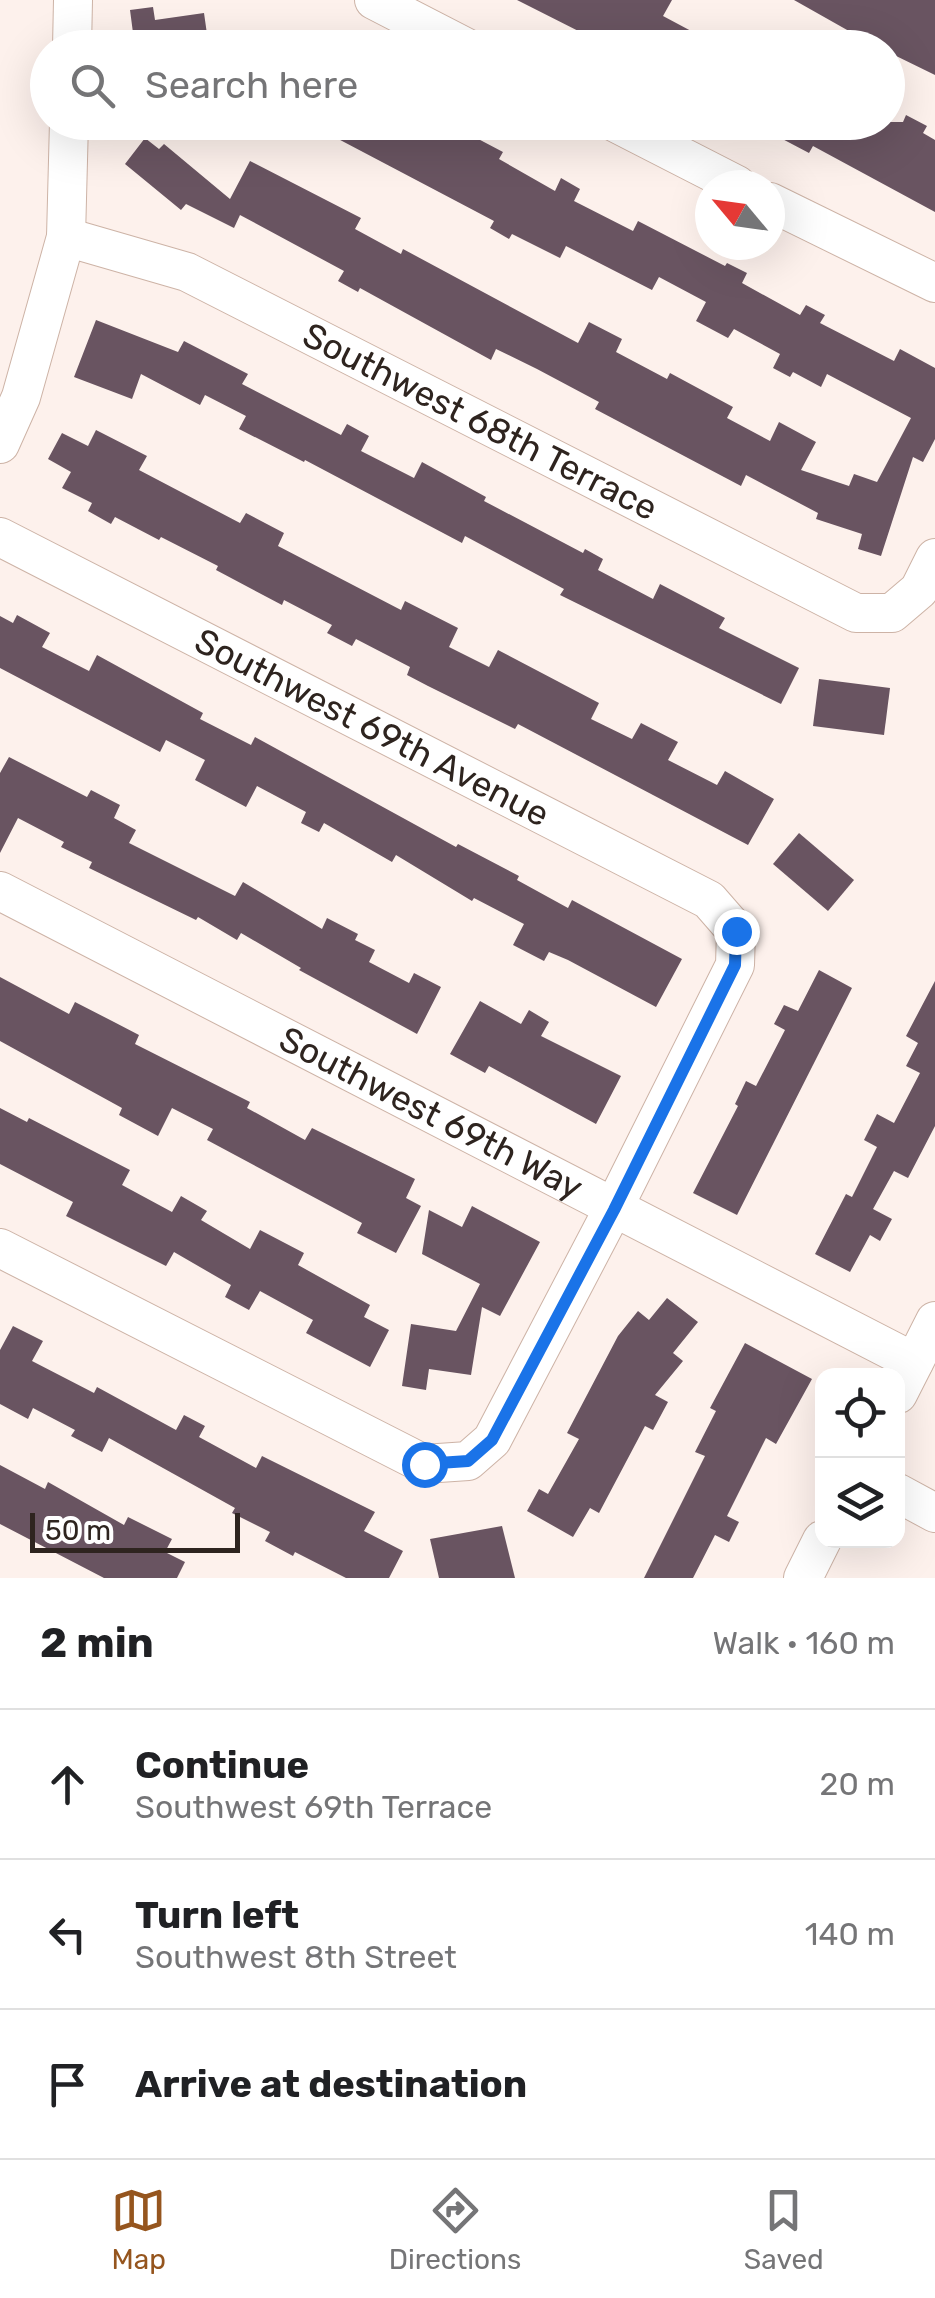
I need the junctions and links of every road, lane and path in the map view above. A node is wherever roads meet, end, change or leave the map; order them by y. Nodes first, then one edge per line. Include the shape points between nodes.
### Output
1 (73, 0) edge
2 (376, 0) edge
3 (72, 30) edge
4 (434, 30) edge
5 (69, 140) edge
6 (649, 140) edge
7 (707, 170) edge
8 (785, 209) edge
9 (66, 238) junction
10 (935, 283) edge
11 (0, 444) edge
12 (0, 537) edge
13 (935, 558) edge
14 (0, 891) edge
15 (614, 1210) junction
16 (0, 1248) edge
17 (935, 1321) edge
18 (906, 1378) edge
19 (905, 1497) edge
20 (935, 1513) edge
21 (818, 1548) edge
22 (803, 1578) edge

1 - 3 street
2 - 4 street
5 - 9 street
6 - 7 street
8 - 10 street
9 - 11 street via 22,396
9 - 13 street, Southwest 68th Terrace via 187,272 856,613 892,613 919,590
12 - 15 street, Southwest 69th Avenue via 709,900 736,931 735,965
14 - 15 street, Southwest 69th Way
15 - 16 street via 492,1440 468,1461 424,1464
15 - 18 street, Southwest 69th Way
17 - 18 street
19 - 20 street
21 - 22 street

